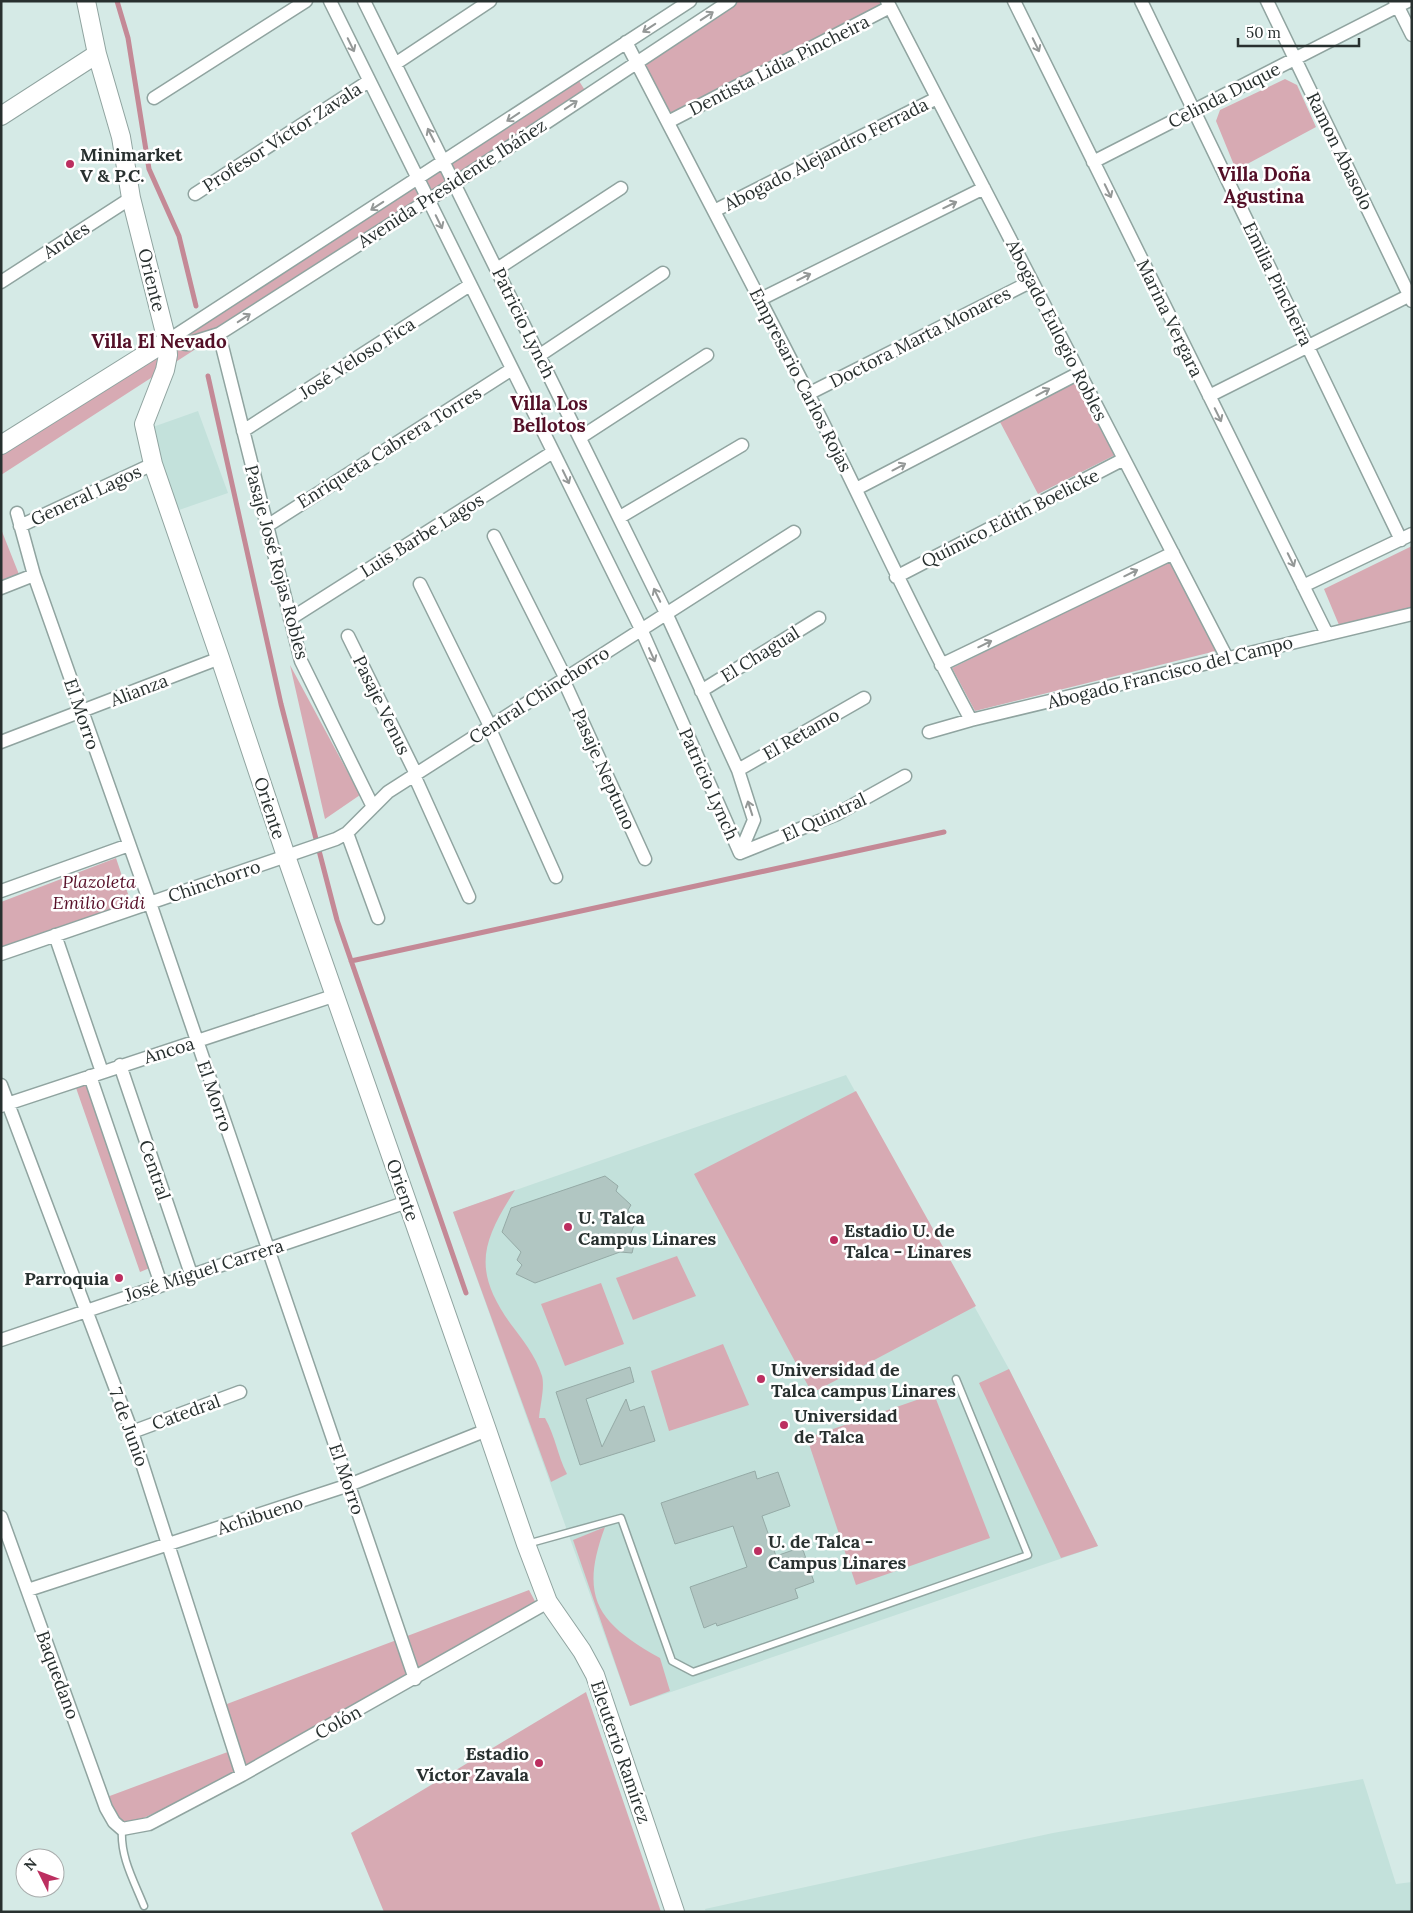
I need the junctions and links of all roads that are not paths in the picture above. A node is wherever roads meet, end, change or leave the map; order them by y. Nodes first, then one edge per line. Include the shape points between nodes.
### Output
1 (86, 1) edge
2 (306, 1) edge
3 (330, 1) edge
4 (364, 1) edge
5 (490, 1) edge
6 (690, 1) edge
7 (730, 1) edge
8 (1014, 1) edge
9 (1140, 1) edge
10 (1267, 1) edge
11 (1400, 3) edge
12 (888, 4) edge
13 (1412, 35) edge
14 (626, 42) junction
15 (97, 54) junction
16 (1295, 59) junction
17 (636, 62) junction
18 (395, 64) junction
19 (369, 81) junction
20 (154, 98) dead end
21 (937, 98) junction
22 (1194, 110) junction
23 (1, 116) edge
24 (668, 122) junction
25 (1093, 162) junction
26 (444, 163) junction
27 (418, 180) junction
28 (454, 183) junction
29 (621, 188) dead end
30 (984, 188) junction
31 (195, 194) dead end
32 (131, 198) junction
33 (428, 200) junction
34 (714, 211) junction
35 (497, 269) junction
36 (663, 273) dead end
37 (1032, 281) junction
38 (1, 282) edge
39 (470, 285) junction
40 (1411, 297) edge
41 (761, 299) junction
42 (219, 334) junction
43 (167, 341) junction
44 (1308, 346) junction
45 (540, 355) junction
46 (707, 355) dead end
47 (512, 369) junction
48 (1079, 373) junction
49 (808, 394) junction
50 (1209, 396) junction
51 (243, 431) junction
52 (581, 437) junction
53 (1, 445) edge
54 (742, 445) dead end
55 (553, 452) junction
56 (1124, 459) junction
57 (153, 464) junction
58 (856, 489) junction
59 (620, 517) junction
60 (18, 520) joint
61 (267, 526) junction
62 (794, 532) dead end
63 (494, 536) dead end
64 (1406, 537) edge
65 (1173, 552) junction
66 (34, 575) junction
67 (896, 576) junction
68 (420, 584) dead end
69 (1303, 586) junction
70 (1, 588) edge
71 (666, 613) junction
72 (1412, 614) edge
73 (819, 618) dead end
74 (290, 619) junction
75 (640, 628) junction
76 (1327, 634) junction
77 (348, 636) dead end
78 (220, 658) junction
79 (1227, 658) junction
80 (941, 665) junction
81 (564, 678) junction
82 (701, 691) junction
83 (864, 698) dead end
84 (82, 713) junction
85 (970, 720) junction
86 (490, 726) junction
87 (929, 732) dead end
88 (1, 742) edge
89 (738, 770) junction
90 (415, 775) junction
91 (905, 776) dead end
92 (373, 806) junction
93 (342, 836) junction
94 (129, 845) junction
95 (740, 853) junction
96 (286, 856) junction
97 (644, 859) dead end
98 (556, 878) dead end
99 (1, 891) edge
100 (469, 897) dead end
101 (150, 903) junction
102 (378, 918) dead end
103 (55, 935) junction
104 (1, 954) edge
105 (336, 995) junction
106 (197, 1042) junction
107 (120, 1065) junction
108 (96, 1074) junction
109 (1, 1085) edge
110 (5, 1104) edge
111 (407, 1202) junction
112 (267, 1250) junction
113 (191, 1274) junction
114 (161, 1284) junction
115 (85, 1310) junction
116 (1, 1340) edge
117 (956, 1380) dead end
118 (240, 1392) dead end
119 (488, 1430) junction
120 (132, 1432) junction
121 (350, 1485) junction
122 (1, 1517) edge
123 (526, 1544) junction
124 (169, 1545) junction
125 (28, 1590) junction
126 (548, 1602) junction
127 (415, 1679) junction
128 (242, 1775) junction
129 (122, 1829) junction
130 (144, 1906) dead end
131 (675, 1912) edge

1 - 15 street, Oriente
2 - 20 street
3 -> 19 street, Patricio Lynch
4 - 18 street, Patricio Lynch
5 - 18 street
6 -> 14 street, Avenida Presidente Ibáñez
17 -> 7 street, Avenida Presidente Ibáñez
8 -> 25 street, Marina Vergara
9 - 22 street, Emilia Pincheira
10 - 16 street, Ramon Abasolo
11 - 13 street
11 - 16 street, Celinda Duque
12 - 21 street, Abogado Eulogio Robles
12 - 24 street, Dentista Lidia Pincheira
14 - 17 street, Empresario Carlos Rojas
14 -> 26 street, Avenida Presidente Ibáñez
15 - 23 street
15 - 32 street, Oriente via 121,137
16 - 22 street, Celinda Duque
16 - 40 street, Ramon Abasolo
17 - 24 street, Empresario Carlos Rojas
28 -> 17 street, Avenida Presidente Ibáñez
26 -> 18 street, Patricio Lynch
19 - 27 street, Patricio Lynch
19 - 31 street, Profesor Víctor Zavala
21 - 30 street, Abogado Eulogio Robles
21 - 34 street, Abogado Alejandro Ferrada
22 - 25 street, Celinda Duque
22 - 44 street, Emilia Pincheira
24 - 34 street, Empresario Carlos Rojas
25 -> 50 street, Marina Vergara
26 - 27 street, Avenida Presidente Ibáñez
26 - 28 street, Patricio Lynch
27 - 33 street, Patricio Lynch
27 -> 43 street, Avenida Presidente Ibáñez
28 - 33 street, Avenida Presidente Ibáñez
28 - 35 street, Patricio Lynch
29 - 35 street
30 - 37 street, Abogado Eulogio Robles
41 -> 30 street
32 - 38 street, Andes
32 - 43 street, Oriente
33 -> 39 street, Patricio Lynch
42 -> 33 street, Avenida Presidente Ibáñez
34 - 41 street, Empresario Carlos Rojas
35 - 45 street, Patricio Lynch
36 - 45 street
37 - 48 street, Abogado Eulogio Robles
37 - 49 street, Doctora Marta Monares
39 - 47 street, Patricio Lynch
39 - 51 street, José Veloso Fica
40 - 44 street
41 - 49 street, Empresario Carlos Rojas
42 - 43 street, Avenida Presidente Ibáñez via 187,344
42 - 51 street, Pasaje José Rojas Robles
43 - 53 street, Avenida Presidente Ibáñez
43 - 57 street, Oriente via 165,370 144,424
44 - 50 street
44 - 64 street, Emilia Pincheira
45 - 52 street, Patricio Lynch
46 - 52 street
47 - 55 street, Patricio Lynch
47 - 61 street, Enriqueta Cabrera Torres
48 - 56 street, Abogado Eulogio Robles
58 -> 48 street
49 - 58 street, Empresario Carlos Rojas
50 -> 69 street, Marina Vergara
51 - 61 street, Pasaje José Rojas Robles
52 - 59 street, Patricio Lynch
54 - 59 street
55 - 74 street, Luis Barbe Lagos
55 -> 75 street, Patricio Lynch
56 - 65 street, Abogado Eulogio Robles
56 - 67 street, Químico Edith Boelicke
57 - 60 street, General Lagos
57 - 78 street, Oriente
58 - 67 street, Empresario Carlos Rojas
71 -> 59 street, Patricio Lynch
60 - 66 street, El Morro
61 - 74 street, Pasaje José Rojas Robles
62 - 71 street, Central Chinchorro
63 - 81 street, Pasaje Neptuno
64 - 69 street
65 - 79 street, Abogado Eulogio Robles
80 -> 65 street
66 - 70 street
66 - 84 street, El Morro
67 - 80 street, Empresario Carlos Rojas
68 - 86 street
69 - 76 street, Marina Vergara
71 - 75 street, Central Chinchorro
71 - 82 street, Patricio Lynch
72 - 76 street, Abogado Francisco del Campo
73 - 82 street, El Chagual
74 - 92 street, Pasaje José Rojas Robles via 301,661
75 - 81 street, Central Chinchorro
75 -> 95 street, Patricio Lynch
76 - 79 street, Abogado Francisco del Campo
77 - 90 street, Pasaje Venus
78 - 84 street, Alianza
78 - 96 street, Oriente
79 - 85 street, Abogado Francisco del Campo
80 - 85 street, Empresario Carlos Rojas
81 - 86 street, Central Chinchorro
81 - 97 street, Pasaje Neptuno
82 - 89 street, Patricio Lynch
83 - 89 street, El Retamo
84 - 88 street, Alianza
84 - 94 street, El Morro
85 - 87 street, Abogado Francisco del Campo
86 - 90 street, Central Chinchorro
86 - 98 street
95 -> 89 street, Patricio Lynch via 754,820
90 - 92 street, Central Chinchorro
90 - 100 street, Pasaje Venus
91 - 95 street, El Quintral via 836,814
92 - 93 street, Central Chinchorro
93 - 96 street, Central Chinchorro
93 - 102 street
94 - 99 street
94 - 101 street, El Morro
96 - 101 street, Chinchorro
96 - 105 street, Oriente
101 - 103 street, Chinchorro
101 - 106 street, El Morro
103 - 104 street, Chinchorro
103 - 108 street, Central
105 - 106 street, Ancoa
105 - 111 street, Oriente
106 - 107 street, Ancoa
106 - 112 street, El Morro
107 - 108 street, Ancoa
107 - 113 street, Central
108 - 110 street, Ancoa
108 - 114 street, Central
109 - 110 street, 7 de Junio
110 - 115 street, 7 de Junio
111 - 112 street, José Miguel Carrera
111 - 119 street, Oriente
112 - 113 street, José Miguel Carrera
112 - 121 street, El Morro
113 - 114 street, José Miguel Carrera
114 - 115 street, José Miguel Carrera
115 - 116 street, José Miguel Carrera
115 - 120 street, 7 de Junio
117 - 123 lane via 1028,1555 693,1672 672,1661 621,1518
118 - 120 street, Catedral
119 - 121 street, Achibueno
119 - 123 street, Oriente
120 - 124 street, 7 de Junio
121 - 124 street, Achibueno
121 - 127 street, El Morro
122 - 125 street, Baquedano
123 - 126 street, Oriente
124 - 125 street, Achibueno
124 - 128 street, 7 de Junio
125 - 129 street, Baquedano via 106,1808
126 - 127 street, Colón
126 - 131 street, Eleuterio Ramírez via 595,1675
127 - 128 street, Colón
128 - 129 street, Colón via 149,1824
129 - 130 lane via 126,1862

